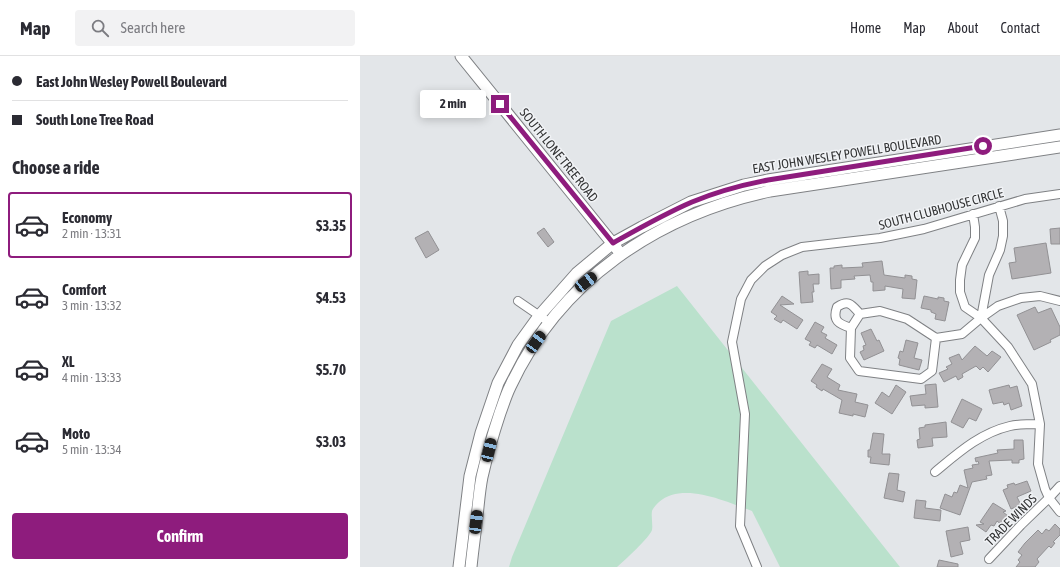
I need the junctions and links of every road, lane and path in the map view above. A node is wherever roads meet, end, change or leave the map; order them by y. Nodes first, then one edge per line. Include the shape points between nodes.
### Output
1 (461, 56) edge
2 (1060, 135) edge
3 (1060, 147) edge
4 (1060, 194) edge
5 (999, 206) junction
6 (973, 214) junction
7 (613, 243) junction
8 (621, 254) junction
9 (518, 301) dead end
10 (1060, 301) edge
11 (860, 314) junction
12 (539, 316) junction
13 (981, 318) junction
14 (550, 323) junction
15 (851, 328) junction
16 (936, 338) junction
17 (1040, 424) junction
18 (934, 472) dead end
19 (1060, 486) edge
20 (1049, 498) junction
21 (1060, 512) edge
22 (989, 559) dead end
23 (459, 567) edge
24 (471, 567) edge
25 (757, 567) edge

1 - 7 main road, SOUTH LONE TREE ROAD
2 - 7 main road, EAST JOHN WESLEY POWELL BOULEVARD via 744,185 691,202
3 - 8 main road, EAST JOHN WESLEY POWELL BOULEVARD via 747,196 696,213
4 - 5 street, SOUTH CLUBHOUSE CIRCLE
5 - 6 street, SOUTH CLUBHOUSE CIRCLE
5 - 13 street via 1003,236 989,275
6 - 13 street via 975,238 962,264 960,292 965,306
6 - 25 street, SOUTH CLUBHOUSE CIRCLE via 880,238 802,247 782,255 765,266 751,280 741,299 732,342 746,414 740,526
7 - 8 main road, SOUTH LONE TREE ROAD
7 - 12 main road, EAST JOHN WESLEY POWELL BOULEVARD via 578,273
8 - 14 main road, EAST JOHN WESLEY POWELL BOULEVARD via 586,282
9 - 12 street
10 - 13 street via 1040,296 1021,298 998,306
11 - 15 street
11 - 15 street via 851,304 843,303 837,307 834,314 837,321
11 - 16 street via 880,311 907,319
12 - 14 street
12 - 23 main road, EAST JOHN WESLEY POWELL BOULEVARD via 518,345 498,383 481,433 470,476
13 - 16 street via 962,334
13 - 17 street via 1008,347 1032,384
14 - 24 main road, EAST JOHN WESLEY POWELL BOULEVARD via 528,351 509,388 492,436 482,478
15 - 16 street via 850,358 859,371 921,379 932,371
17 - 18 street via 1011,426 991,431 966,446
17 - 20 street via 1038,464
19 - 20 street, TRADE WINDS
20 - 21 street
20 - 22 street, TRADE WINDS

